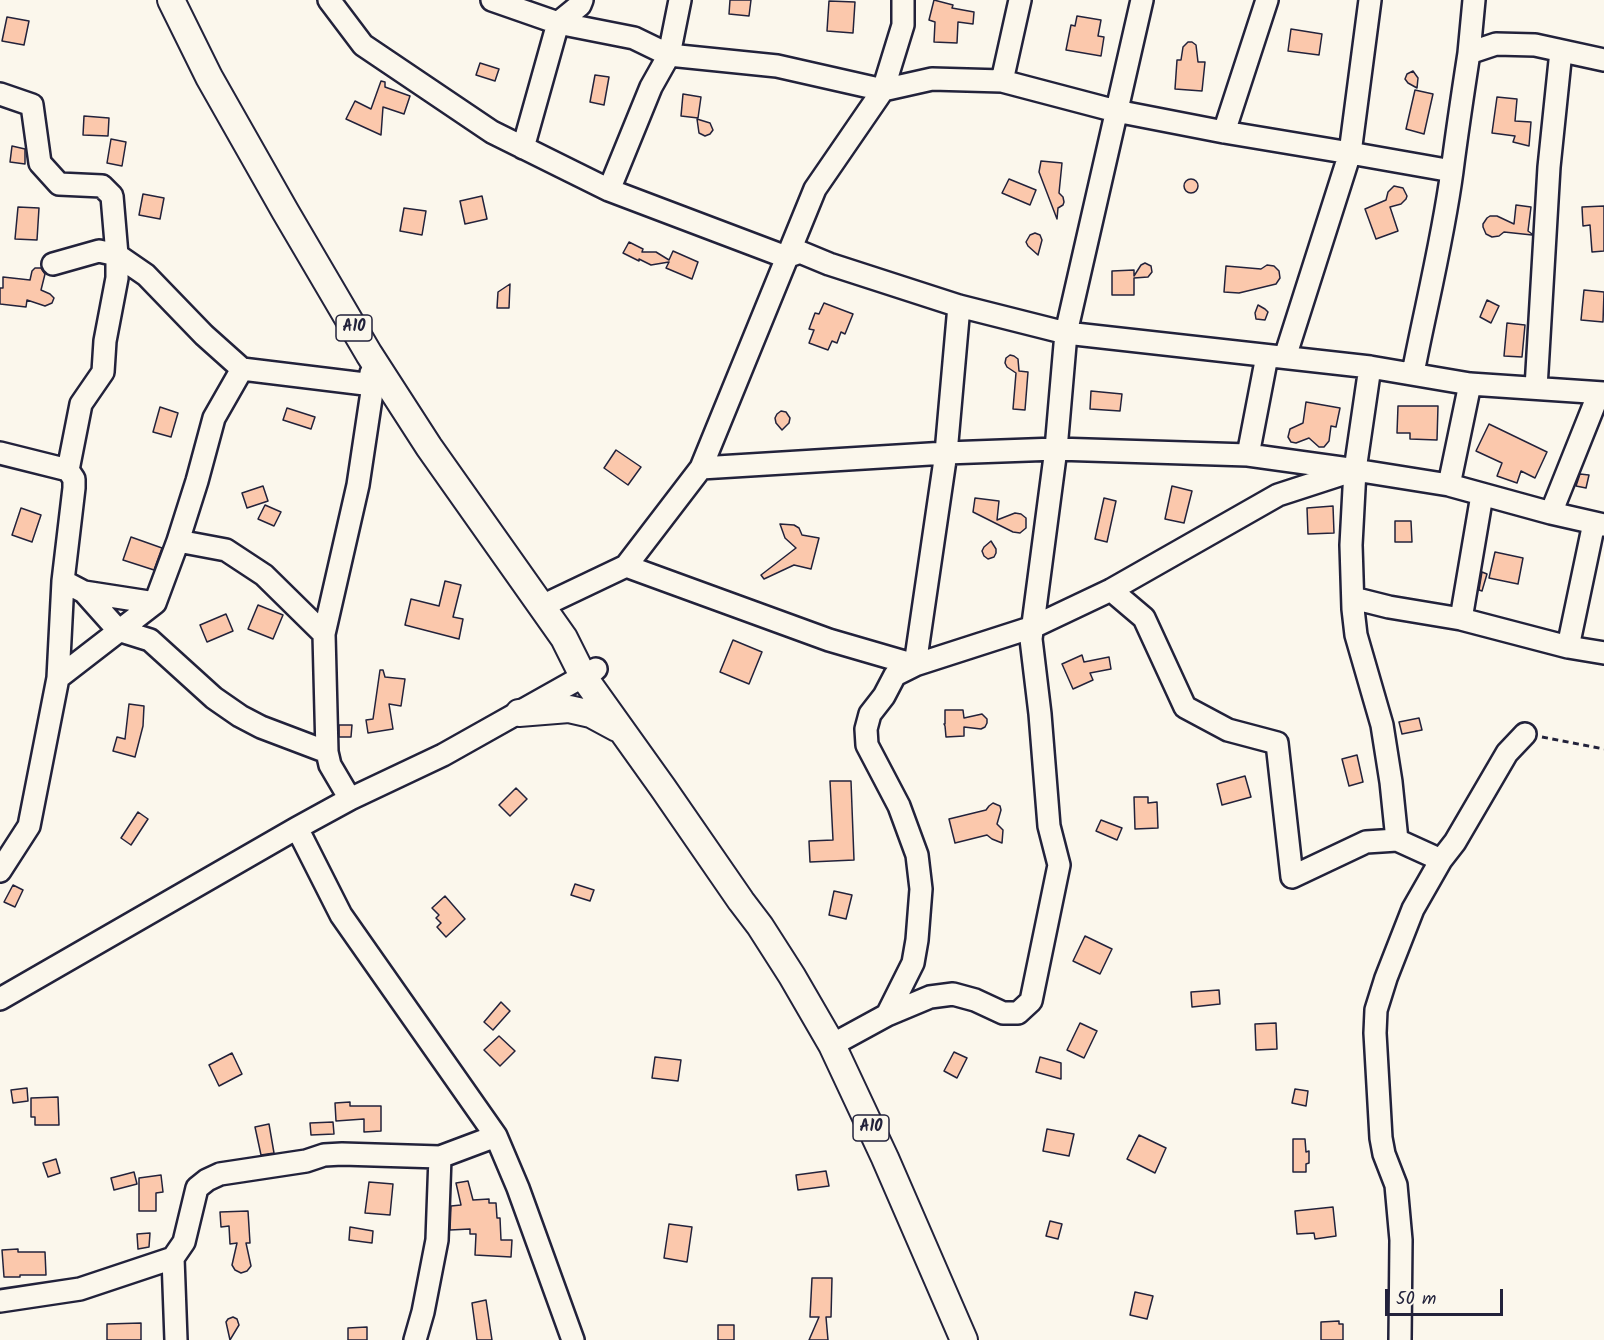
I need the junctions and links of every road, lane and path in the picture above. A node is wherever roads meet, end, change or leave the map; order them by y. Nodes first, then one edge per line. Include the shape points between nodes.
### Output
1 (171, 0) edge
2 (330, 0) edge
3 (492, 0) edge
4 (582, 0) edge
5 (680, 0) edge
6 (903, 0) edge
7 (1020, 0) edge
8 (1142, 0) edge
9 (1267, 0) edge
10 (1370, 0) edge
11 (1474, 0) edge
12 (558, 23) junction
13 (1561, 51) junction
14 (1469, 53) junction
15 (669, 55) junction
16 (1604, 60) edge
17 (1002, 81) junction
18 (883, 90) junction
19 (0, 94) edge
20 (1116, 111) junction
21 (1224, 132) junction
22 (523, 148) junction
23 (1350, 153) junction
24 (1452, 171) junction
25 (609, 190) junction
26 (117, 255) junction
27 (786, 257) junction
28 (53, 264) dead end
29 (958, 306) junction
30 (1066, 333) junction
31 (369, 354) junction
32 (1276, 356) junction
33 (1370, 367) junction
34 (242, 369) junction
35 (1413, 373) junction
36 (373, 384) junction
37 (1470, 384) junction
38 (1536, 388) junction
39 (1602, 393) edge
40 (1056, 449) junction
41 (0, 453) edge
42 (946, 453) junction
43 (1248, 455) junction
44 (701, 468) junction
45 (68, 470) junction
46 (1355, 470) junction
47 (1449, 485) junction
48 (1482, 495) junction
49 (1551, 513) junction
50 (1599, 524) edge
51 (178, 541) junction
52 (626, 566) junction
53 (63, 581) junction
54 (1111, 590) junction
55 (84, 592) junction
56 (1353, 598) junction
57 (155, 603) junction
58 (542, 606) junction
59 (1461, 619) junction
60 (1033, 627) junction
61 (118, 630) junction
62 (324, 634) junction
63 (1568, 647) junction
64 (1604, 653) edge
65 (915, 665) junction
66 (590, 672) junction
67 (58, 678) junction
68 (519, 713) junction
69 (620, 729) junction
70 (1525, 734) joint
71 (1604, 749) edge
72 (327, 752) junction
73 (351, 799) junction
74 (297, 828) junction
75 (1397, 840) junction
76 (1441, 860) junction
77 (0, 871) edge
78 (760, 926) junction
79 (0, 999) edge
80 (887, 1015) junction
81 (832, 1045) junction
82 (496, 1136) junction
83 (440, 1157) junction
84 (173, 1258) junction
85 (0, 1301) edge
86 (176, 1340) edge
87 (415, 1340) edge
88 (573, 1340) edge
89 (964, 1340) edge
90 (1400, 1340) edge

1 - 31 main road, A10 via 209,77
2 - 22 street via 363,45 492,132
3 - 12 street
4 - 12 street
5 - 15 street
6 - 18 street via 903,25
7 - 17 street
8 - 20 street
9 - 21 street
10 - 23 street
11 - 14 street
12 - 15 street via 634,38
12 - 22 street
13 - 14 street via 1535,45 1496,44
13 - 16 street
13 - 38 street via 1549,167
14 - 24 street
15 - 18 street via 777,66
15 - 25 street via 651,87
17 - 18 street via 932,79
17 - 20 street
18 - 27 street via 815,189
19 - 26 street via 32,105 40,164 58,184 102,186 112,196
20 - 21 street
20 - 30 street
21 - 23 street
22 - 25 street
23 - 24 street
23 - 32 street
24 - 35 street
25 - 27 street
26 - 28 street via 99,251
26 - 34 street via 146,275
26 - 45 street via 103,372 81,404
27 - 29 street via 800,252
27 - 44 street
29 - 30 street
29 - 42 street
30 - 32 street
30 - 40 street
31 - 36 street
31 - 58 main road, A10 via 429,447
32 - 33 street
32 - 43 street
33 - 35 street
33 - 46 street
34 - 36 street
34 - 51 street via 214,417
35 - 37 street
36 - 62 street via 358,485
37 - 38 street
37 - 47 street
38 - 39 street
39 - 49 street
40 - 42 street
40 - 43 street
40 - 60 street
41 - 45 street
42 - 44 street
42 - 65 street
43 - 46 street
44 - 52 street
45 - 53 street via 74,488
46 - 47 street
46 - 54 street via 1278,495
46 - 56 street
47 - 48 street
48 - 49 street
48 - 59 street
49 - 50 street
50 - 63 street
51 - 57 street
51 - 62 street via 226,550 264,575
52 - 58 street
52 - 65 street via 829,640
53 - 55 street
53 - 67 street
54 - 60 street
54 - 75 street via 1144,618 1185,707 1228,729 1277,742 1292,877 1366,842
55 - 57 street
55 - 61 street
56 - 59 street
56 - 75 street via 1356,635 1382,725
57 - 61 street
58 - 66 main road, A10 via 564,638 580,651
59 - 63 street
60 - 65 street
60 - 80 street via 1049,826 1059,865 1031,1000 1018,1013 1003,1013 953,994 930,997
61 - 67 street
61 - 72 street via 150,640 214,698 240,716
62 - 72 street
63 - 64 street
65 - 80 street via 895,675 870,714 866,729 867,745 899,806 917,855 921,889 913,963
66 - 68 street
66 - 69 main road, A10
66 - 78 main road, A10 via 628,712 720,847 748,895
67 - 77 street via 29,826
68 - 69 main road via 569,709 591,714
68 - 73 street
69 - 78 main road, A10
70 - 71 path
70 - 76 street via 1507,753
72 - 73 street via 330,765
73 - 74 street
74 - 79 street
74 - 82 street via 341,915
75 - 76 street
76 - 90 street via 1413,909 1376,1010 1381,1138 1396,1185 1401,1240
78 - 81 main road, A10
80 - 81 street
81 - 89 main road, A10
82 - 83 street
82 - 88 street
83 - 84 street via 324,1155 220,1174 197,1188 184,1242
83 - 87 street via 437,1240
84 - 85 street via 80,1288
84 - 86 street

